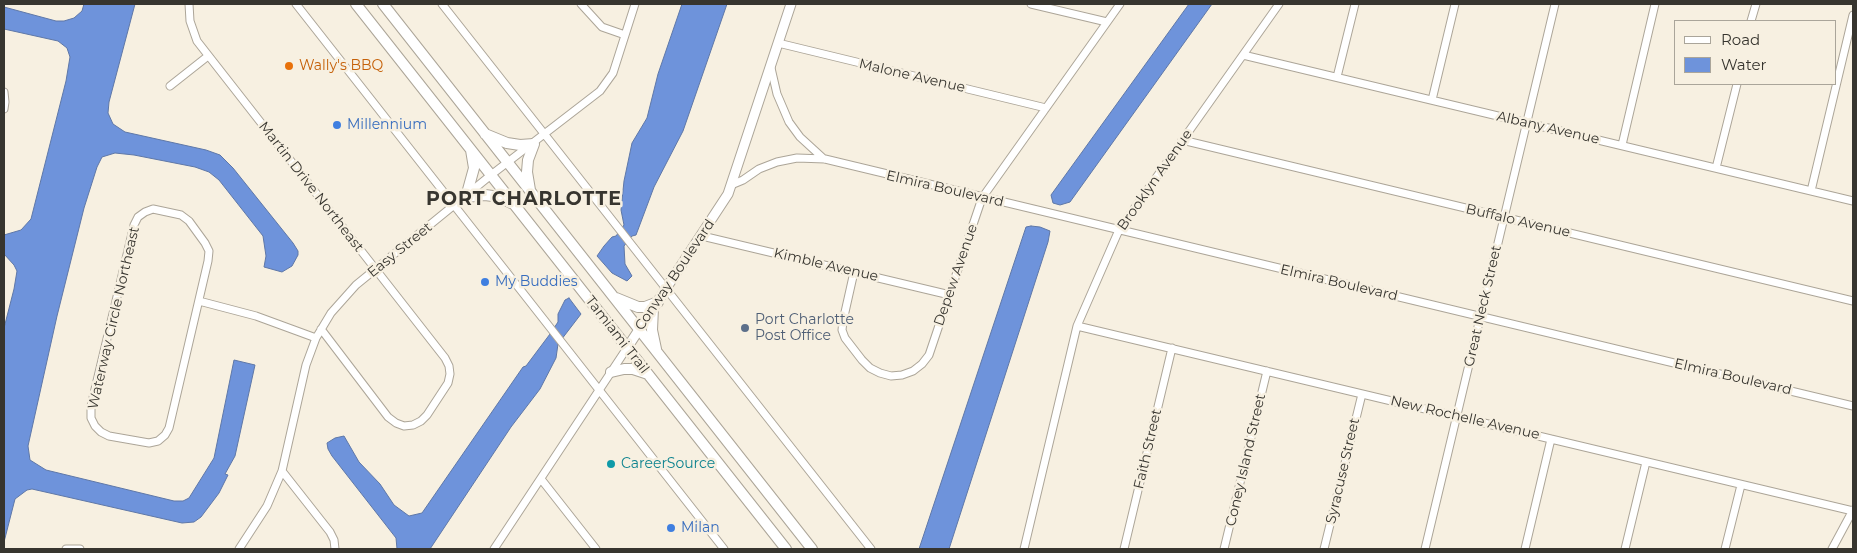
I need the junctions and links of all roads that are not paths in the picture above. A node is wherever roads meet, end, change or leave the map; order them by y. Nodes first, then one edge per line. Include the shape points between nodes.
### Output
1 (189, 4) edge
2 (296, 4) edge
3 (356, 4) edge
4 (383, 4) edge
5 (442, 4) edge
6 (581, 4) edge
7 (635, 4) edge
8 (791, 4) edge
9 (1031, 4) edge
10 (1120, 4) edge
11 (1279, 4) edge
12 (1355, 4) edge
13 (1455, 4) edge
14 (1555, 4) edge
15 (1655, 4) edge
16 (1756, 4) edge
17 (1853, 15) edge
18 (1752, 20) edge
19 (1107, 22) junction
20 (626, 35) junction
21 (778, 44) junction
22 (1243, 55) junction
23 (208, 56) junction
24 (770, 66) junction
25 (1337, 77) junction
26 (1837, 82) edge
27 (1736, 85) edge
28 (1836, 85) edge
29 (170, 86) dead end
30 (4, 92) edge
31 (1432, 100) junction
32 (1046, 108) junction
33 (4, 109) edge
34 (1527, 122) junction
35 (485, 134) junction
36 (546, 134) junction
37 (1182, 140) junction
38 (534, 144) junction
39 (1622, 145) junction
40 (470, 149) junction
41 (825, 159) junction
42 (508, 163) junction
43 (1716, 168) junction
44 (491, 176) junction
45 (731, 185) junction
46 (530, 191) junction
47 (1811, 191) junction
48 (466, 197) junction
49 (982, 198) junction
50 (1853, 201) edge
51 (514, 204) junction
52 (455, 206) junction
53 (1504, 217) junction
54 (1119, 230) junction
55 (702, 236) junction
56 (376, 269) junction
57 (854, 272) junction
58 (666, 289) junction
59 (950, 295) junction
60 (614, 297) junction
61 (198, 301) junction
62 (1853, 301) edge
63 (655, 305) junction
64 (1480, 317) junction
65 (1077, 326) junction
66 (321, 329) junction
67 (639, 329) junction
68 (316, 338) junction
69 (627, 348) junction
70 (1172, 348) junction
71 (657, 352) junction
72 (1267, 371) junction
73 (611, 372) junction
74 (648, 374) junction
75 (599, 390) junction
76 (1362, 394) junction
77 (1853, 406) edge
78 (1456, 416) junction
79 (1551, 439) junction
80 (1646, 462) junction
81 (282, 471) junction
82 (541, 480) junction
83 (1741, 484) junction
84 (1853, 511) edge
85 (66, 549) edge
86 (80, 549) edge
87 (239, 549) edge
88 (335, 549) edge
89 (494, 549) edge
90 (596, 549) edge
91 (724, 549) edge
92 (786, 549) edge
93 (812, 549) edge
94 (871, 549) edge
95 (1024, 549) edge
96 (1124, 549) edge
97 (1224, 549) edge
98 (1324, 549) edge
99 (1425, 549) edge
100 (1525, 549) edge
101 (1625, 549) edge
102 (1725, 549) edge
103 (1832, 549) edge

1 - 23 street, Martin Drive Northeast via 193,32
2 - 52 street
3 - 40 main road, Tamiami Trail
4 - 35 main road, Tamiami Trail
5 - 36 street
6 - 20 street via 602,27
7 - 20 street, Easy Street
8 - 21 street, Conway Boulevard
9 - 19 street
10 - 19 street, Depew Avenue
11 - 22 street, Brooklyn Avenue
12 - 25 street
13 - 31 street
14 - 34 street, Great Neck Street
15 - 39 street
16 - 18 street
17 - 26 street
19 - 32 street, Depew Avenue
20 - 36 street, Easy Street via 607,82
21 - 24 street, Conway Boulevard
21 - 32 street, Malone Avenue
22 - 25 street, Albany Avenue
22 - 37 street, Brooklyn Avenue
23 - 29 street
23 - 56 street, Martin Drive Northeast
24 - 41 street, Elmira Boulevard via 776,94 789,122 800,138
24 - 45 street, Conway Boulevard
25 - 31 street, Albany Avenue
27 - 43 street
28 - 47 street
30 - 33 street
31 - 34 street, Albany Avenue
32 - 49 street, Depew Avenue
34 - 39 street, Albany Avenue
34 - 53 street, Great Neck Street
35 - 38 main road via 507,143
35 - 42 main road, Tamiami Trail
36 - 38 street, Easy Street
36 - 58 street
37 - 53 street, Buffalo Avenue
37 - 54 street, Brooklyn Avenue
38 - 42 street, Easy Street
38 - 46 main road via 528,160
39 - 43 street, Albany Avenue
40 - 44 main road, Tamiami Trail
40 - 48 main road via 474,168
41 - 45 street, Elmira Boulevard via 797,158 778,162
41 - 49 street, Elmira Boulevard
42 - 44 street, Easy Street
42 - 46 main road, Tamiami Trail
43 - 47 street, Albany Avenue
44 - 48 street, Easy Street
44 - 51 main road, Tamiami Trail
45 - 55 street, Conway Boulevard
46 - 60 main road, Tamiami Trail
47 - 50 street, Albany Avenue
48 - 51 main road via 485,195
48 - 52 street, Easy Street
49 - 54 street, Elmira Boulevard
49 - 59 street, Depew Avenue
51 - 69 main road, Tamiami Trail
52 - 56 street, Easy Street
52 - 75 street
53 - 62 street, Buffalo Avenue
53 - 64 street, Great Neck Street
54 - 64 street, Elmira Boulevard
54 - 65 street, Brooklyn Avenue
55 - 57 street, Kimble Avenue
55 - 58 street, Conway Boulevard
56 - 66 street, Easy Street via 343,298
56 - 66 street, Martin Drive Northeast via 449,366 448,383 421,421 404,426 388,416
57 - 59 street, Kimble Avenue
57 - 59 street, Depew Avenue via 842,330 870,368 891,376 913,371 929,355
58 - 63 street, Conway Boulevard
58 - 94 street
60 - 63 main road via 638,306
60 - 67 main road, Tamiami Trail
61 - 61 street, Waterway Circle Northeast via 208,261 206,243 181,215 153,209 145,212 134,225 91,406 91,418 101,432 141,443 158,441 165,435
61 - 68 street via 256,316
63 - 67 street, Conway Boulevard
63 - 71 main road via 652,330
64 - 77 street, Elmira Boulevard
64 - 78 street, Great Neck Street
65 - 70 street, New Rochelle Avenue
65 - 95 street, Brooklyn Avenue
66 - 68 street, Easy Street
67 - 69 street, Conway Boulevard
67 - 71 main road, Tamiami Trail
68 - 81 street, Easy Street via 306,365
69 - 73 street, Conway Boulevard
69 - 74 main road, Tamiami Trail
70 - 72 street, New Rochelle Avenue
70 - 96 street, Faith Street
71 - 93 main road, Tamiami Trail
72 - 76 street, New Rochelle Avenue
72 - 97 street, Coney Island Street
73 - 74 main road via 633,369
73 - 75 street, Conway Boulevard
74 - 92 main road, Tamiami Trail
75 - 82 street, Conway Boulevard
75 - 91 street
76 - 78 street, New Rochelle Avenue
76 - 98 street, Syracuse Street
78 - 79 street, New Rochelle Avenue
78 - 99 street, Great Neck Street
79 - 80 street, New Rochelle Avenue
79 - 100 street
80 - 83 street, New Rochelle Avenue
80 - 101 street
81 - 87 street, Easy Street via 267,506
81 - 88 street via 330,532
82 - 89 street, Conway Boulevard
82 - 90 street
83 - 84 street, New Rochelle Avenue
83 - 102 street
84 - 103 street
85 - 86 street

